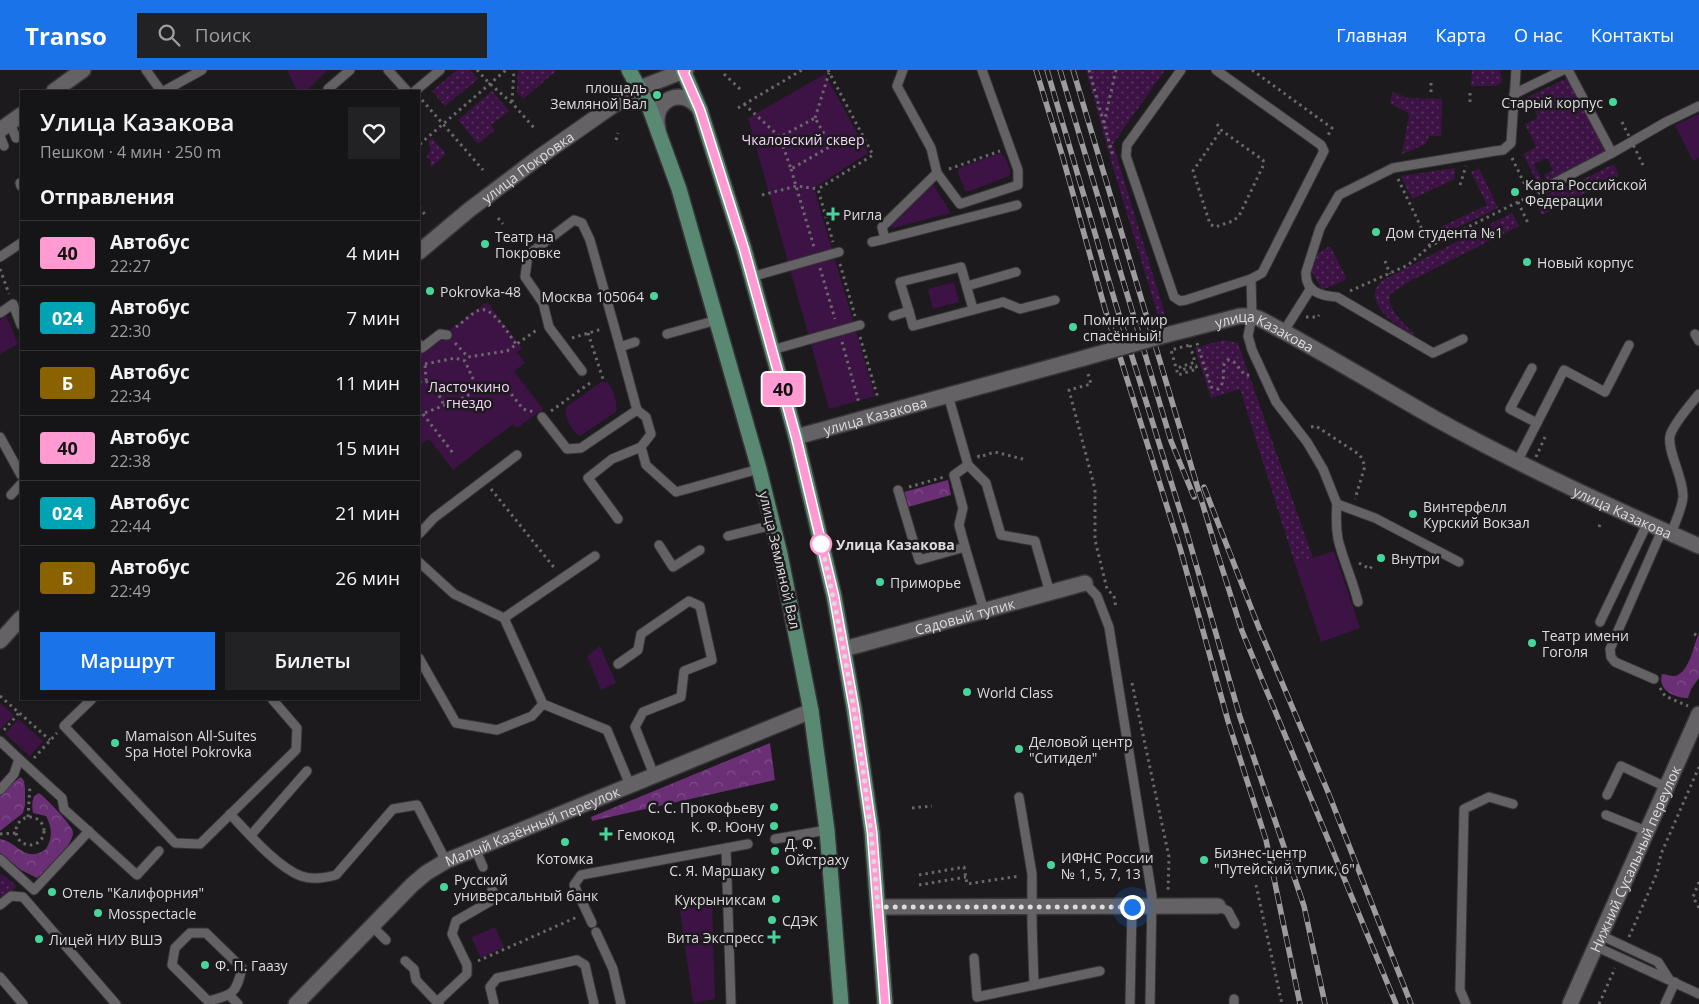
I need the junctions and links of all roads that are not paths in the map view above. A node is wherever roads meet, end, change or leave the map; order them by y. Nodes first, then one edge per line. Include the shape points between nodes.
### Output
1 (83, 70) edge
2 (146, 70) edge
3 (202, 70) edge
4 (350, 70) edge
5 (388, 70) edge
6 (440, 70) edge
7 (629, 70) edge
8 (666, 70) edge
9 (684, 70) edge
10 (903, 70) edge
11 (982, 70) edge
12 (1181, 70) edge
13 (1216, 70) edge
14 (1516, 70) edge
15 (1564, 70) edge
16 (1568, 70) edge
17 (640, 88) junction
18 (60, 90) edge
19 (161, 90) edge
20 (164, 90) edge
21 (328, 90) edge
22 (406, 90) edge
23 (416, 90) edge
24 (1514, 94) junction
25 (1699, 106) edge
26 (700, 110) junction
27 (10, 123) edge
28 (658, 128) junction
29 (0, 136) edge
30 (16, 138) dead end
31 (4, 146) dead end
32 (1612, 153) junction
33 (937, 173) junction
34 (1541, 190) road end
35 (960, 204) junction
36 (1017, 205) dead end
37 (964, 219) junction
38 (885, 239) junction
39 (872, 242) dead end
40 (20, 244) edge
41 (420, 251) edge
42 (837, 252) road end
43 (0, 257) edge
44 (1016, 272) dead end
45 (751, 277) junction
46 (1251, 279) junction
47 (967, 286) junction
48 (1311, 288) junction
49 (1055, 300) dead end
50 (973, 310) junction
51 (908, 311) junction
52 (0, 313) edge
53 (893, 316) dead end
54 (1252, 316) junction
55 (717, 320) junction
56 (20, 322) edge
57 (859, 325) road end
58 (1284, 332) junction
59 (667, 334) dead end
60 (447, 335) road end
61 (1463, 339) dead end
62 (635, 342) dead end
63 (420, 345) edge
64 (1629, 345) dead end
65 (620, 347) junction
66 (772, 350) junction
67 (1532, 368) dead end
68 (582, 371) road end
69 (1699, 394) edge
70 (948, 395) junction
71 (637, 410) junction
72 (542, 417) road end
73 (1537, 423) junction
74 (0, 437) edge
75 (796, 437) junction
76 (641, 447) junction
77 (517, 456) dead end
78 (1517, 462) junction
79 (968, 465) junction
80 (759, 469) junction
81 (20, 473) edge
82 (20, 485) edge
83 (898, 490) road end
84 (10, 495) dead end
85 (1336, 504) junction
86 (618, 519) dead end
87 (1647, 524) junction
88 (773, 525) junction
89 (1666, 532) junction
90 (420, 533) edge
91 (728, 536) dead end
92 (660, 546) dead end
93 (1699, 546) edge
94 (965, 547) junction
95 (700, 550) dead end
96 (595, 556) dead end
97 (1459, 562) dead end
98 (420, 563) edge
99 (1085, 583) joint
100 (1050, 593) junction
101 (1358, 602) dead end
102 (984, 611) junction
103 (504, 618) junction
104 (20, 619) edge
105 (1600, 622) dead end
106 (0, 641) edge
107 (844, 649) junction
108 (420, 660) edge
109 (618, 664) dead end
110 (1654, 679) dead end
111 (91, 700) edge
112 (275, 700) edge
113 (543, 704) junction
114 (1693, 710) edge
115 (811, 711) junction
116 (0, 742) edge
117 (26, 765) junction
118 (307, 770) dead end
119 (654, 775) junction
120 (630, 785) junction
121 (1666, 787) junction
122 (0, 790) edge
123 (1607, 795) dead end
124 (1019, 797) dead end
125 (1513, 804) dead end
126 (230, 814) junction
127 (1606, 815) dead end
128 (827, 830) junction
129 (88, 831) junction
130 (1646, 831) junction
131 (251, 835) junction
132 (774, 839) dead end
133 (748, 844) dead end
134 (475, 848) junction
135 (726, 848) junction
136 (159, 851) dead end
137 (0, 859) edge
138 (446, 860) junction
139 (483, 866) dead end
140 (492, 889) dead end
141 (0, 905) edge
142 (1218, 906) joint
143 (878, 907) junction
144 (1032, 907) junction
145 (1132, 907) junction
146 (1152, 907) junction
147 (1234, 924) dead end
148 (372, 926) junction
149 (386, 940) dead end
150 (1598, 941) junction
151 (974, 958) dead end
152 (405, 961) dead end
153 (1100, 971) dead end
154 (0, 977) edge
155 (1672, 981) junction
156 (1034, 985) junction
157 (1699, 994) edge
158 (230, 996) junction
159 (438, 1003) edge
160 (23, 1004) edge
161 (116, 1004) edge
162 (238, 1004) edge
163 (296, 1004) edge
164 (494, 1004) edge
165 (594, 1004) edge
166 (621, 1004) edge
167 (731, 1004) edge
168 (841, 1004) edge
169 (885, 1004) edge
170 (1130, 1004) edge
171 (1150, 1004) edge
172 (1466, 1004) edge
173 (1570, 1004) edge
174 (1665, 1004) edge

1 - 18 street
2 - 19 lane
3 - 20 lane
4 - 21 lane
5 - 22 lane
6 - 23 lane
7 - 17 main road
8 - 17 street
9 - 17 street
9 - 26 main road
10 - 33 lane via 897,86 930,148
11 - 35 lane via 1018,170 1018,185
12 - 46 lane via 1127,145 1126,156 1176,298 1186,300
13 - 46 lane via 1322,145 1324,150 1264,271
14 - 24 lane
15 - 24 lane
16 - 32 lane
17 - 28 main road
17 - 41 street, улица Покровка via 538,158
24 - 48 lane via 1511,143 1507,147 1393,168 1338,195 1320,228 1306,272
25 - 32 lane
26 - 28 street via 684,97 670,98 657,114
26 - 45 main road
27 - 30 lane
28 - 55 main road, улица Земляной Вал
29 - 31 lane
32 - 34 lane
33 - 35 lane
33 - 38 lane via 882,227
35 - 37 lane
36 - 37 lane
37 - 38 lane
38 - 39 lane
40 - 43 lane
42 - 45 lane
44 - 47 lane
45 - 66 main road
46 - 54 lane
47 - 50 lane
47 - 51 lane via 962,267 900,282
48 - 58 lane
48 - 61 lane via 1324,296 1336,297 1433,353
49 - 50 lane via 1020,309 1003,302
50 - 51 lane via 913,326
51 - 53 lane
52 - 56 lane via 13,304
54 - 58 street, улица Казакова
54 - 70 street, улица Казакова, bridge via 1162,336
54 - 85 lane via 1248,336 1252,350 1276,402 1323,469
55 - 59 lane
55 - 80 main road, улица Земляной Вал
57 - 66 lane
58 - 78 street, улица Казакова
60 - 63 lane via 440,334 422,348
62 - 65 lane
64 - 73 lane via 1605,392 1564,370
65 - 68 lane via 590,240 582,223 574,220 528,255 525,277 543,303 549,327
65 - 71 lane
66 - 75 main road
67 - 73 lane via 1510,409
69 - 89 lane via 1670,436 1683,496
70 - 75 street, улица Казакова
70 - 79 lane
71 - 72 lane via 582,448 567,449
71 - 76 lane via 646,417 651,434
73 - 78 lane
74 - 81 lane
75 - 107 main road
76 - 80 lane via 646,465 676,492
76 - 86 lane via 612,459 588,478
77 - 90 lane via 434,518
78 - 87 street, улица Казакова
79 - 94 lane via 954,475 964,508 959,525
79 - 100 lane via 986,483 1001,535 1035,541
80 - 88 main road, улица Земляной Вал
82 - 84 lane
83 - 94 lane via 919,560
85 - 97 lane via 1375,518
85 - 101 lane via 1338,539
87 - 89 street, улица Казакова
87 - 105 lane
88 - 91 lane
88 - 115 main road, улица Земляной Вал
89 - 93 street, улица Казакова
89 - 110 lane via 1610,650 1615,662
92 - 95 lane via 673,567
94 - 102 lane
96 - 103 lane
98 - 103 lane via 454,594
99 - 100 street, Садовый тупик
99 - 146 lane via 1096,596 1109,627
100 - 102 street, Садовый тупик
102 - 107 street, Садовый тупик
103 - 113 lane
104 - 106 street
107 - 143 main road via 871,823
108 - 113 lane via 456,723 498,730 532,716
109 - 119 lane via 638,650 641,634 690,601 700,606 712,660 684,672 681,697 643,712 635,727
111 - 126 lane via 64,726 174,843 200,844
112 - 126 lane via 297,728 296,750
113 - 120 lane via 607,730
114 - 121 street, Нижний Сусальный переулок
115 - 119 street, Малый Казённый переулок
115 - 128 main road, улица Земляной Вал
116 - 117 lane
117 - 122 lane
117 - 129 lane via 62,798 64,809
118 - 131 lane
119 - 120 street, Малый Казённый переулок
120 - 134 street, Малый Казённый переулок
121 - 123 lane via 1621,766
121 - 130 street, Нижний Сусальный переулок
124 - 144 lane via 1032,874
125 - 172 lane via 1489,797 1464,809 1460,990
126 - 131 lane
127 - 130 lane
128 - 132 lane
128 - 168 main road, улица Земляной Вал
129 - 136 lane via 137,875
129 - 137 lane via 34,890
130 - 150 street, Нижний Сусальный переулок
131 - 138 lane via 281,864 301,876 327,878 336,875 393,809 418,805
133 - 135 lane
134 - 138 street, Малый Казённый переулок
134 - 139 lane
135 - 166 lane via 582,875 574,886 613,969
135 - 167 lane
138 - 148 street, Малый Казённый переулок via 419,879
140 - 159 lane via 496,898 456,921 452,934 467,964 467,974
141 - 161 lane via 11,896 23,897
142 - 146 street
142 - 147 lane via 1228,911
143 - 144 street
143 - 169 main road
144 - 145 street
144 - 156 lane
145 - 146 street
145 - 170 lane
146 - 171 lane
148 - 149 lane
148 - 163 street, Малый Казённый переулок
150 - 155 lane via 1620,957
150 - 155 lane via 1625,946 1658,962
150 - 173 street, Нижний Сусальный переулок
151 - 156 lane via 977,997
152 - 159 lane via 414,970 416,980
153 - 156 lane
154 - 160 lane
155 - 157 lane
155 - 174 lane
158 - 158 lane via 208,1001 172,965 175,948 190,933 206,933 242,968 238,984
158 - 162 lane
164 - 165 lane via 490,987 497,978 577,960 585,965

